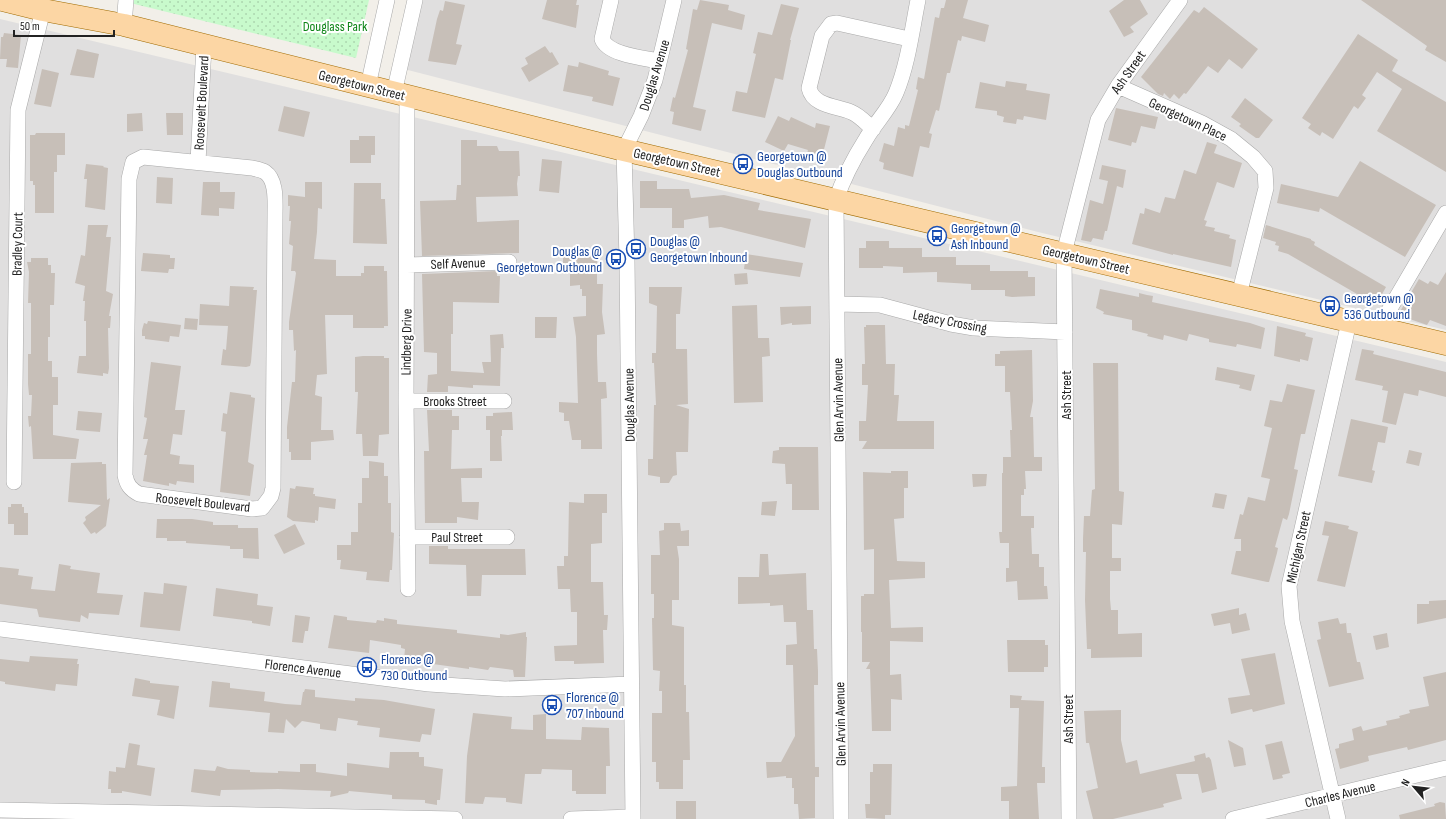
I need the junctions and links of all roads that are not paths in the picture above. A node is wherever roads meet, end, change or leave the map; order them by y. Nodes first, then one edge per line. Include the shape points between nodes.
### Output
1 (2, 0) edge
2 (126, 0) edge
3 (387, 0) edge
4 (415, 0) edge
5 (611, 0) edge
6 (674, 0) edge
7 (918, 0) edge
8 (1180, 0) edge
9 (43, 10) junction
10 (124, 25) junction
11 (910, 39) junction
12 (204, 45) junction
13 (659, 62) junction
14 (368, 86) junction
15 (1118, 86) junction
16 (401, 94) junction
17 (873, 129) junction
18 (624, 150) junction
19 (198, 162) junction
20 (836, 200) junction
21 (1446, 213) edge
22 (1064, 253) junction
23 (509, 262) dead end
24 (407, 265) junction
25 (1239, 295) junction
26 (837, 304) junction
27 (1349, 322) junction
28 (1378, 329) junction
29 (1065, 332) junction
30 (1446, 344) edge
31 (406, 401) junction
32 (504, 401) dead end
33 (14, 482) dead end
34 (407, 537) junction
35 (507, 537) dead end
36 (408, 589) dead end
37 (0, 629) edge
38 (631, 684) junction
39 (1446, 768) edge
40 (1333, 796) junction
41 (0, 810) edge
42 (633, 818) edge
43 (455, 819) edge
44 (571, 819) edge
45 (841, 819) edge
46 (1069, 819) edge
47 (1233, 819) edge
48 (1338, 819) edge

1 - 9 main road, Georgetown Street
2 - 10 street
3 - 14 street
4 - 16 street, Lindberg Drive
5 - 13 street via 602,39 604,44 616,51
6 - 13 street, Douglas Avenue
7 - 11 street, Glen Arvin Avenue
8 - 15 street, Ash Street
9 - 10 main road, Georgetown Street
9 - 33 street, Bradley Court via 18,110
10 - 12 main road, Georgetown Street
11 - 17 street, Glen Arvin Avenue via 896,92 886,113
11 - 17 street via 837,23 831,24 822,36 809,88 810,94 822,103 852,112
12 - 14 main road, Georgetown Street
12 - 19 street, Roosevelt Boulevard
13 - 18 street, Douglas Avenue via 648,100
14 - 16 main road, Georgetown Street
15 - 22 street, Ash Street via 1098,120
15 - 25 street, Georgetown Place via 1224,134 1253,157 1265,171 1266,188
16 - 18 main road, Georgetown Street
16 - 24 street, Lindberg Drive
17 - 20 street, Glen Arvin Avenue
18 - 20 main road, Georgetown Street
18 - 38 street, Douglas Avenue
19 - 19 street, Roosevelt Boulevard via 143,157 133,162 130,171 125,475 127,484 139,494 252,509 262,508 271,496 273,488 275,194 271,180 265,172 252,168
20 - 22 main road, Georgetown Street
20 - 26 street, Glen Arvin Avenue
21 - 28 street
22 - 25 main road, Georgetown Street
22 - 29 street, Ash Street
23 - 24 street, Self Avenue
24 - 31 street, Lindberg Drive
25 - 27 main road, Georgetown Street
26 - 29 street, Legacy Crossing via 880,305 974,328
26 - 45 street, Glen Arvin Avenue
27 - 28 main road, Georgetown Street
27 - 40 street, Michigan Street via 1289,586 1292,621
28 - 30 main road, Georgetown Street
29 - 46 street, Ash Street
31 - 32 street, Brooks Street
31 - 34 street, Lindberg Drive
34 - 35 street, Paul Street
34 - 36 street, Lindberg Drive
37 - 38 street, Florence Avenue via 429,684 505,689
38 - 42 street, Douglas Avenue
39 - 40 street, Charles Avenue
40 - 47 street, Charles Avenue
40 - 48 street, Michigan Street
41 - 43 street
42 - 44 street

